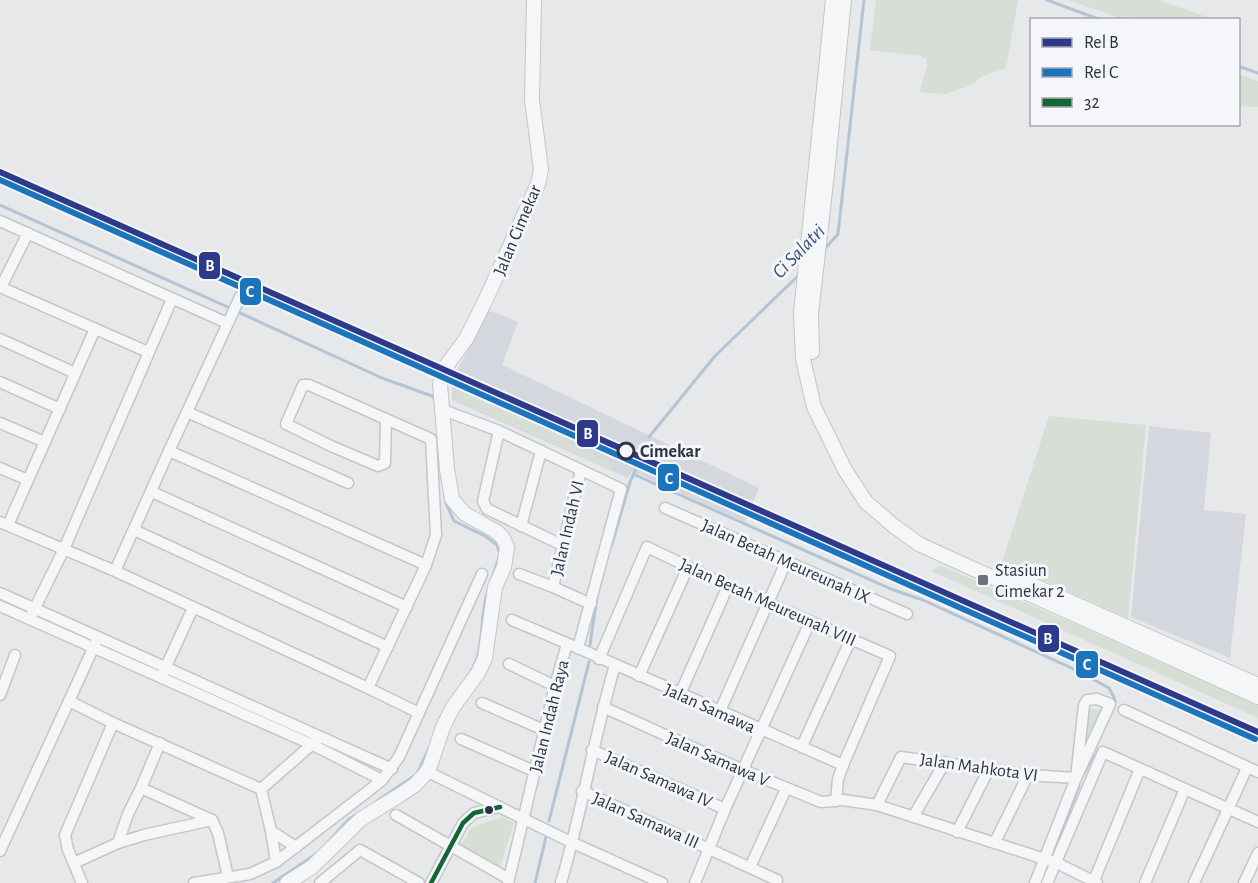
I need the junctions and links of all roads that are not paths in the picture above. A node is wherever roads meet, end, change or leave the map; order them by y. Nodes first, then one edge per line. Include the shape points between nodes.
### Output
1 (534, 0) edge
2 (832, 0) edge
3 (844, 0) edge
4 (0, 221) edge
5 (28, 233) junction
6 (813, 256) junction
7 (1, 287) edge
8 (172, 299) junction
9 (95, 329) junction
10 (0, 339) edge
11 (148, 352) junction
12 (75, 372) junction
13 (0, 382) edge
14 (60, 409) junction
15 (442, 410) junction
16 (187, 412) junction
17 (386, 420) junction
18 (0, 423) edge
19 (500, 431) junction
20 (439, 438) junction
21 (45, 442) junction
22 (169, 451) junction
23 (541, 451) junction
24 (0, 468) edge
25 (581, 470) junction
26 (28, 480) junction
27 (348, 483) dead end
28 (152, 492) junction
29 (665, 508) dead end
30 (4, 523) edge
31 (521, 526) junction
32 (134, 531) junction
33 (562, 545) junction
34 (64, 549) junction
35 (786, 562) junction
36 (426, 565) junction
37 (688, 567) junction
38 (116, 572) junction
39 (483, 574) dead end
40 (519, 574) dead end
41 (728, 586) junction
42 (553, 587) junction
43 (0, 593) edge
44 (768, 603) junction
45 (591, 604) junction
46 (0, 606) edge
47 (407, 607) junction
48 (193, 608) junction
49 (34, 609) junction
50 (907, 614) dead end
51 (29, 620) junction
52 (512, 620) dead end
53 (1100, 620) junction
54 (810, 622) junction
55 (98, 637) junction
56 (851, 639) junction
57 (573, 646) junction
58 (388, 647) junction
59 (93, 648) junction
60 (15, 655) dead end
61 (596, 657) junction
62 (509, 664) dead end
63 (615, 665) junction
64 (163, 671) junction
65 (4, 675) edge
66 (639, 675) junction
67 (1258, 685) edge
68 (555, 686) junction
69 (368, 688) junction
70 (0, 694) edge
71 (680, 694) junction
72 (1258, 697) edge
73 (69, 701) junction
74 (482, 703) dead end
75 (603, 707) junction
76 (1124, 710) dead end
77 (720, 711) junction
78 (419, 713) junction
79 (114, 723) junction
80 (544, 730) junction
81 (761, 730) junction
82 (461, 739) dead end
83 (317, 741) junction
84 (160, 743) junction
85 (802, 746) junction
86 (592, 750) junction
87 (945, 762) junction
88 (843, 765) junction
89 (1247, 768) junction
90 (392, 769) junction
91 (989, 769) junction
92 (1140, 769) junction
93 (743, 770) junction
94 (534, 771) junction
95 (1258, 772) edge
96 (434, 775) dead end
97 (1029, 775) junction
98 (1076, 778) junction
99 (382, 780) junction
100 (141, 788) junction
101 (261, 789) junction
102 (786, 789) junction
103 (1185, 789) junction
104 (582, 791) junction
105 (476, 795) junction
106 (836, 801) junction
107 (877, 805) junction
108 (500, 807) junction
109 (1228, 808) junction
110 (725, 809) junction
111 (396, 815) dead end
112 (913, 817) junction
113 (524, 819) junction
114 (212, 820) junction
115 (1258, 822) edge
116 (463, 823) junction
117 (271, 831) junction
118 (957, 832) junction
119 (995, 842) junction
120 (117, 843) junction
121 (573, 843) junction
122 (449, 846) junction
123 (296, 847) junction
124 (710, 848) junction
125 (0, 850) edge
126 (1258, 853) edge
127 (1050, 861) junction
128 (276, 862) junction
129 (74, 863) junction
130 (752, 868) junction
131 (228, 877) junction
132 (777, 880) dead end
133 (508, 881) edge
134 (325, 882) edge
135 (1094, 882) edge
136 (82, 883) edge
137 (194, 883) edge
138 (287, 883) edge
139 (419, 883) edge
140 (430, 883) edge
141 (561, 883) edge
142 (662, 883) edge
143 (695, 883) edge
144 (1035, 883) edge
145 (1047, 883) edge
146 (1145, 883) edge
147 (1194, 883) edge
148 (1244, 883) edge

1 - 15 street, Jalan Cimekar via 532,100 538,184 476,320 442,374
2 - 6 street
3 - 6 street via 828,164
4 - 5 street
5 - 7 street
5 - 8 street
6 - 53 street via 812,360 816,384 822,406 872,496 922,535
6 - 53 street via 803,280 803,359 814,408 866,502 919,544
7 - 9 street
8 - 11 street
8 - 16 street via 234,310
9 - 11 street
9 - 12 street
10 - 12 street
11 - 34 street
12 - 14 street
13 - 14 street
14 - 21 street
15 - 19 street
15 - 20 street
16 - 22 street
16 - 27 street
17 - 17 street via 385,463 378,466 286,424 303,385
17 - 20 street
18 - 21 street
19 - 23 street
19 - 31 street via 483,501 487,509
20 - 36 street via 436,536
20 - 138 street via 454,504 497,532 507,547 495,587 485,658 453,707 426,773 415,785 361,819 312,867
21 - 26 street
22 - 28 street
22 - 36 street
23 - 25 street
23 - 31 street
24 - 26 street
25 - 33 street, Jalan Indah VI
25 - 45 street, Jalan Indah Raya via 621,489
26 - 30 street
28 - 32 street
28 - 47 street
29 - 35 street, Jalan Betah Meureunah IX
30 - 34 street
31 - 33 street
32 - 38 street
32 - 58 street
33 - 42 street, Jalan Indah VI
34 - 38 street
34 - 49 street
35 - 44 street
35 - 50 street, Jalan Betah Meureunah IX
36 - 47 street
37 - 41 street, Jalan Betah Meureunah VIII
37 - 61 street, Jalan Betah Meureunah VIII via 647,548
37 - 66 street
38 - 48 street
39 - 78 street
40 - 42 street
41 - 44 street, Jalan Betah Meureunah VIII
41 - 71 street
42 - 45 street
43 - 49 street
44 - 54 street, Jalan Betah Meureunah VIII
44 - 77 street
45 - 57 street, Jalan Indah Raya
46 - 51 street
47 - 58 street
48 - 64 street
48 - 69 street
49 - 51 street
49 - 55 street
51 - 59 street
52 - 57 street, Jalan Samawa
53 - 67 street
53 - 72 street
54 - 56 street, Jalan Betah Meureunah VIII
54 - 81 street
55 - 59 street
55 - 64 street
56 - 85 street
56 - 88 street, Jalan Betah Meureunah VIII via 890,656
57 - 61 street, Jalan Samawa
57 - 68 street, Jalan Indah Raya
58 - 69 street
59 - 64 street
59 - 73 street
60 - 65 street
61 - 63 street, Jalan Samawa
62 - 68 street
63 - 66 street, Jalan Samawa
63 - 75 street
64 - 83 street
65 - 70 street
66 - 71 street, Jalan Samawa
68 - 80 street, Jalan Indah Raya
69 - 78 street
71 - 77 street, Jalan Samawa
73 - 79 street
73 - 125 street
74 - 80 street
75 - 86 street
75 - 93 street, Jalan Samawa V
76 - 89 street
77 - 81 street, Jalan Samawa
78 - 90 street
79 - 84 street
79 - 129 street via 65,835
80 - 94 street, Jalan Indah Raya
81 - 85 street, Jalan Samawa
81 - 93 street
82 - 94 street
83 - 90 street
83 - 99 street
83 - 101 street
84 - 100 street
84 - 101 street
85 - 88 street, Jalan Samawa
86 - 104 street
86 - 110 street, Jalan Samawa IV
87 - 91 street, Jalan Mahkota VI
87 - 107 street, Jalan Mahkota VI via 901,757
87 - 112 street
88 - 106 street
89 - 95 street
89 - 109 street
90 - 99 street
91 - 97 street, Jalan Mahkota VI
91 - 118 street
92 - 103 street
92 - 127 street via 1103,753
92 - 135 street
93 - 102 street, Jalan Samawa V
93 - 110 street
94 - 113 street, Jalan Indah Raya
96 - 105 street
97 - 98 street, Jalan Mahkota VI
97 - 119 street
98 - 98 street via 1110,704 1090,699 1084,705
98 - 127 street
99 - 123 street
100 - 114 street
100 - 120 street
101 - 117 street
102 - 106 street, Jalan Samawa V via 821,802
102 - 130 street
103 - 109 street
103 - 146 street
104 - 121 street
104 - 124 street, Jalan Samawa III
105 - 108 street
105 - 116 street
106 - 107 street
107 - 112 street
108 - 113 street
108 - 116 street via 474,813
109 - 115 street
109 - 147 street
110 - 124 street
111 - 122 street
112 - 118 street
113 - 121 street
113 - 133 street, Jalan Indah Raya
114 - 120 street
114 - 131 street
116 - 122 street
117 - 123 street
117 - 128 street
118 - 119 street
119 - 127 street
120 - 129 street
121 - 141 street
121 - 142 street
122 - 133 street
122 - 140 street
123 - 128 street
124 - 130 street, Jalan Samawa III
124 - 143 street
126 - 148 street
127 - 135 street
127 - 144 street
127 - 145 street
128 - 131 street via 250,874
129 - 136 street
130 - 132 street
131 - 137 street
134 - 139 street via 360,850

